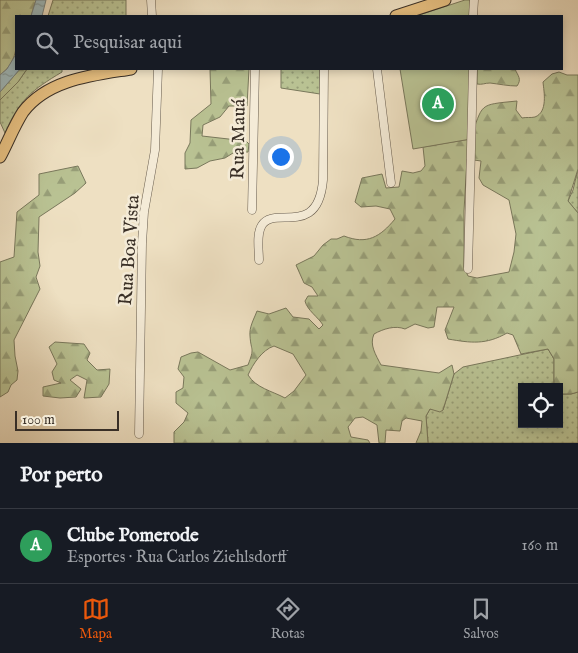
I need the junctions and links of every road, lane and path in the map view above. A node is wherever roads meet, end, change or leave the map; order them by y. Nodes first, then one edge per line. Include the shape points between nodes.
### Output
1 (151, 0) edge
2 (445, 0) edge
3 (474, 0) edge
4 (430, 2) edge
5 (152, 15) edge
6 (398, 15) edge
7 (473, 15) edge
8 (126, 70) edge
9 (158, 70) edge
10 (255, 70) edge
11 (324, 70) edge
12 (377, 70) edge
13 (473, 70) edge
14 (0, 157) edge
15 (391, 182) dead end
16 (252, 210) dead end
17 (259, 260) dead end
18 (468, 269) dead end
19 (139, 434) dead end

1 - 5 street
2 - 4 main road
3 - 7 street
4 - 6 main road
8 - 14 main road via 70,81 40,96 18,121
9 - 19 street, Rua Boa Vista via 155,150 142,236
10 - 16 street, Rua Mauá
11 - 17 street via 320,196 309,213 264,222 259,232
12 - 15 street
13 - 18 street

